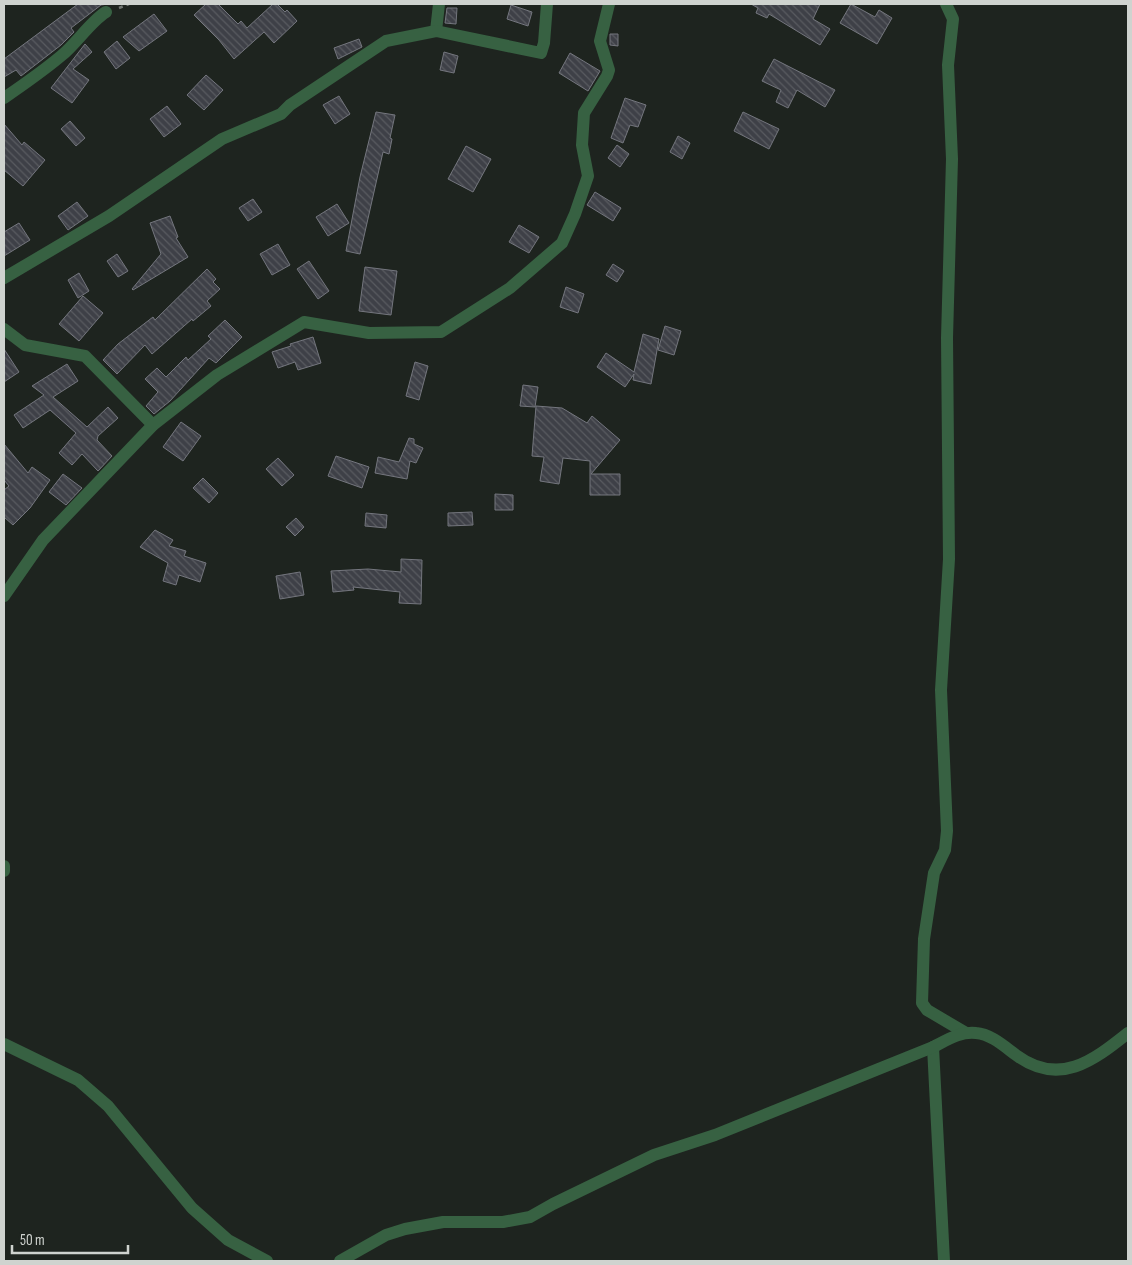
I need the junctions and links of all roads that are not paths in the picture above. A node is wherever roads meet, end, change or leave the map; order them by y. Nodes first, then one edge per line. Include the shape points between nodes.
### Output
1 (439, 4) edge
2 (547, 4) edge
3 (609, 4) edge
4 (946, 4) edge
5 (106, 12) dead end
6 (436, 31) junction
7 (4, 98) edge
8 (4, 278) edge
9 (4, 329) edge
10 (153, 425) junction
11 (4, 596) edge
12 (4, 866) edge
13 (4, 872) edge
14 (966, 1033) junction
15 (1128, 1033) edge
16 (4, 1044) edge
17 (934, 1047) junction
18 (267, 1261) edge
19 (340, 1261) edge
20 (944, 1261) edge

1 - 6 street
2 - 6 street via 541,53
3 - 10 street via 600,42 609,70 584,112 582,146 588,176 562,243 510,288 441,332 369,333 304,322 217,375
4 - 14 street via 953,19 948,65 952,160 947,338 949,559 942,690 947,831 945,850 934,873 924,940 922,1003 927,1010
5 - 7 street via 61,56
6 - 8 street via 386,41 281,114 222,140 110,216
9 - 10 street via 25,345 85,356
10 - 11 street via 43,540
12 - 13 street
14 - 15 street via 989,1037 1024,1062 1060,1070 1079,1066 1096,1057
14 - 17 street
16 - 18 street via 78,1080 93,1091 192,1208 228,1240
17 - 19 street via 715,1135 654,1155 530,1217 502,1222 443,1222 404,1229 386,1235
17 - 20 street

